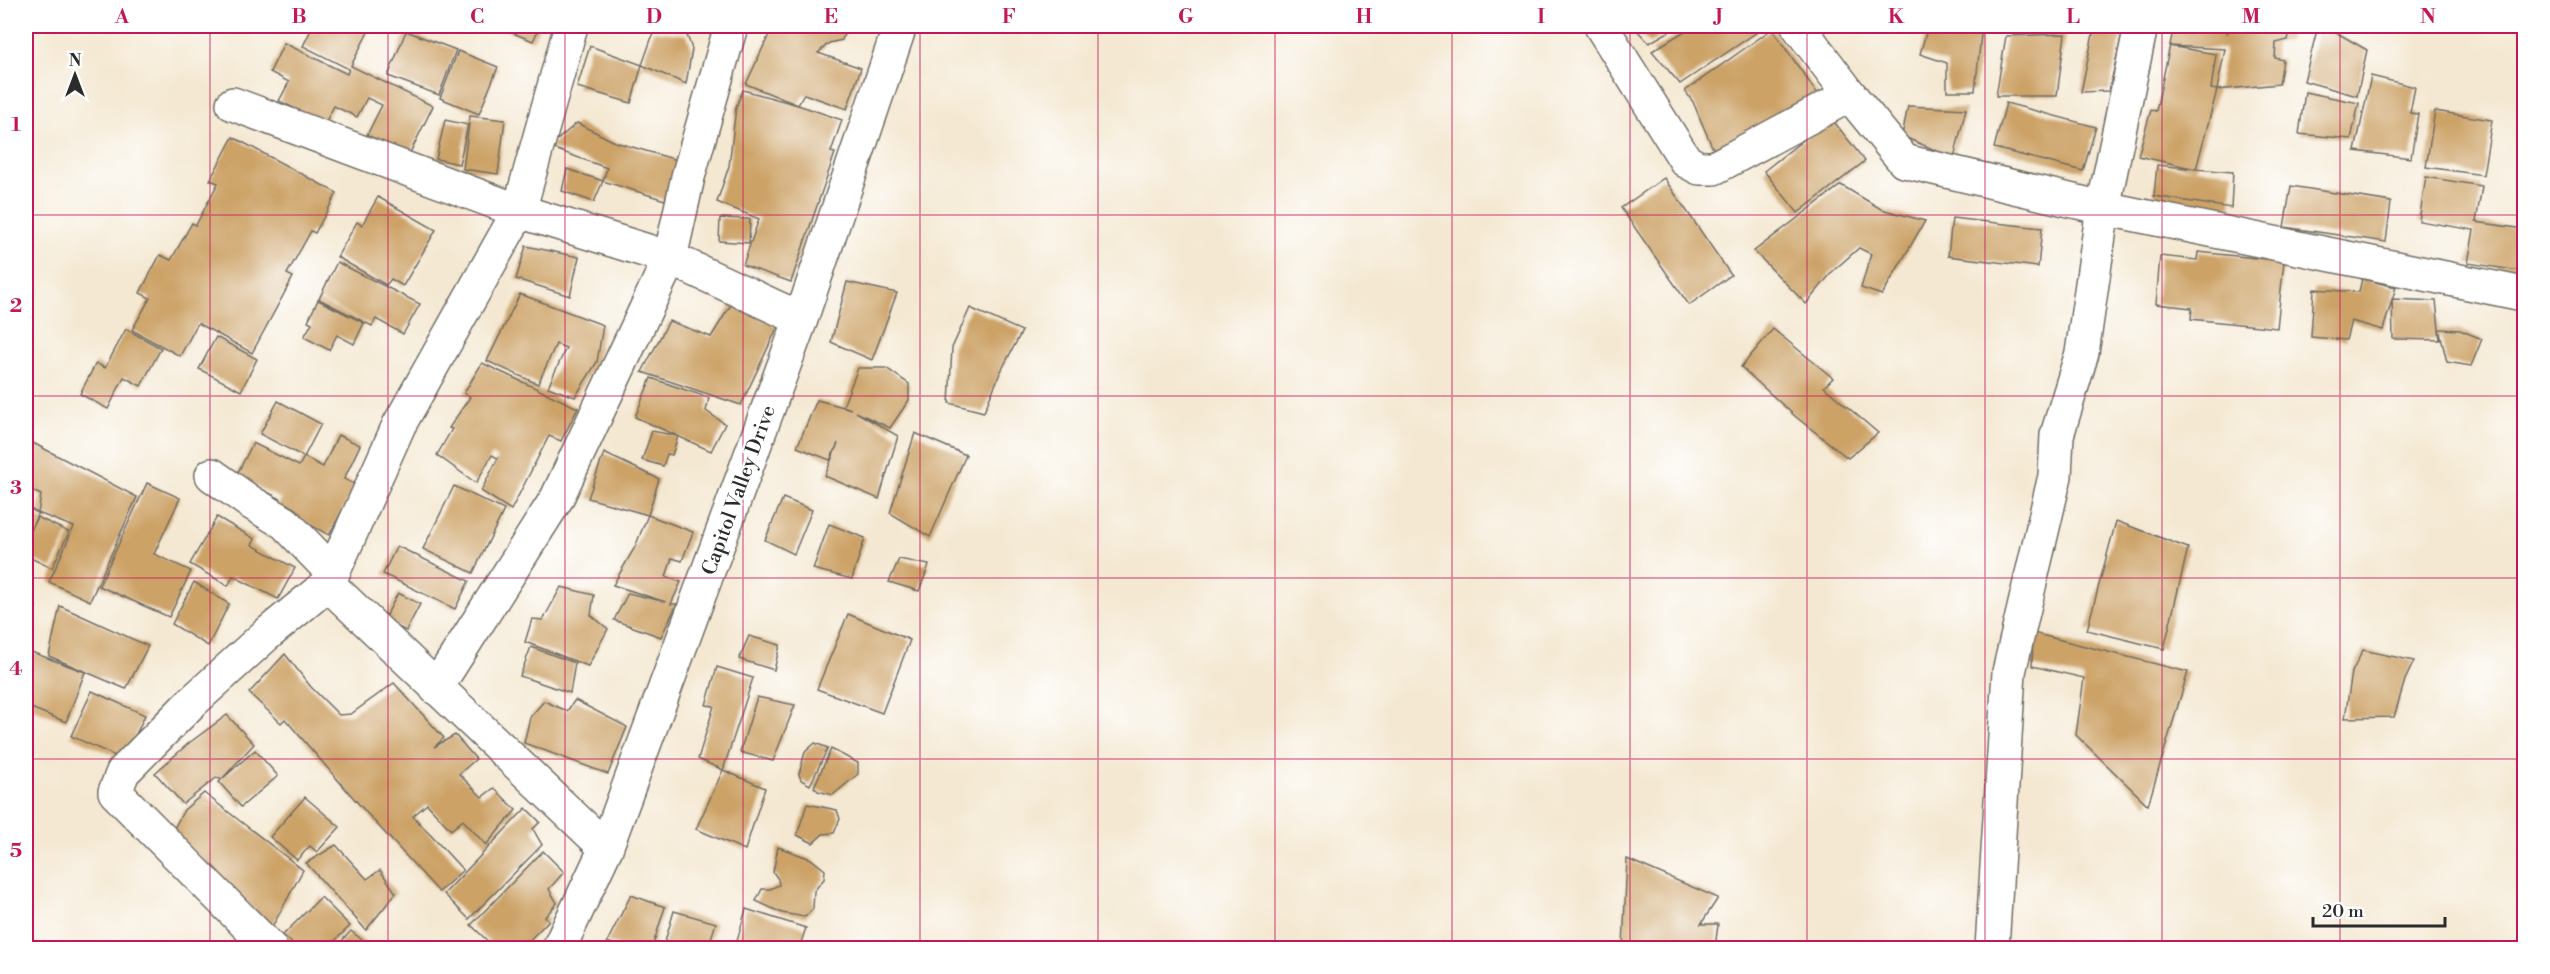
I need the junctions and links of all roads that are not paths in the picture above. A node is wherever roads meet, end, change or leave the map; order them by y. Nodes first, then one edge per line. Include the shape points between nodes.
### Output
1 (572, 26) edge
2 (731, 26) edge
3 (900, 26) edge
4 (1601, 26) edge
5 (1798, 26) edge
6 (2141, 26) edge
7 (1850, 95) junction
8 (233, 104) dead end
9 (2103, 208) junction
10 (519, 211) junction
11 (670, 258) junction
12 (2523, 294) edge
13 (801, 319) junction
14 (212, 474) dead end
15 (331, 578) junction
16 (436, 688) junction
17 (606, 848) junction
18 (270, 948) edge
19 (559, 948) edge
20 (1992, 948) edge

1 - 10 street
2 - 11 street via 688,177
3 - 13 street, Capitol Valley Drive
4 - 7 street via 1686,161 1700,168 1714,168
5 - 7 street
6 - 9 street
7 - 9 street via 1904,161
8 - 10 street
9 - 12 street
9 - 20 street via 2082,353 2057,435 2055,476 2009,672
10 - 11 street
10 - 15 street via 399,425
11 - 13 street
11 - 16 street via 557,498
13 - 17 street, Capitol Valley Drive
14 - 15 street via 285,523
15 - 16 street
15 - 18 street via 190,704 123,772 115,792
16 - 17 street
17 - 19 street, Capitol Valley Drive

